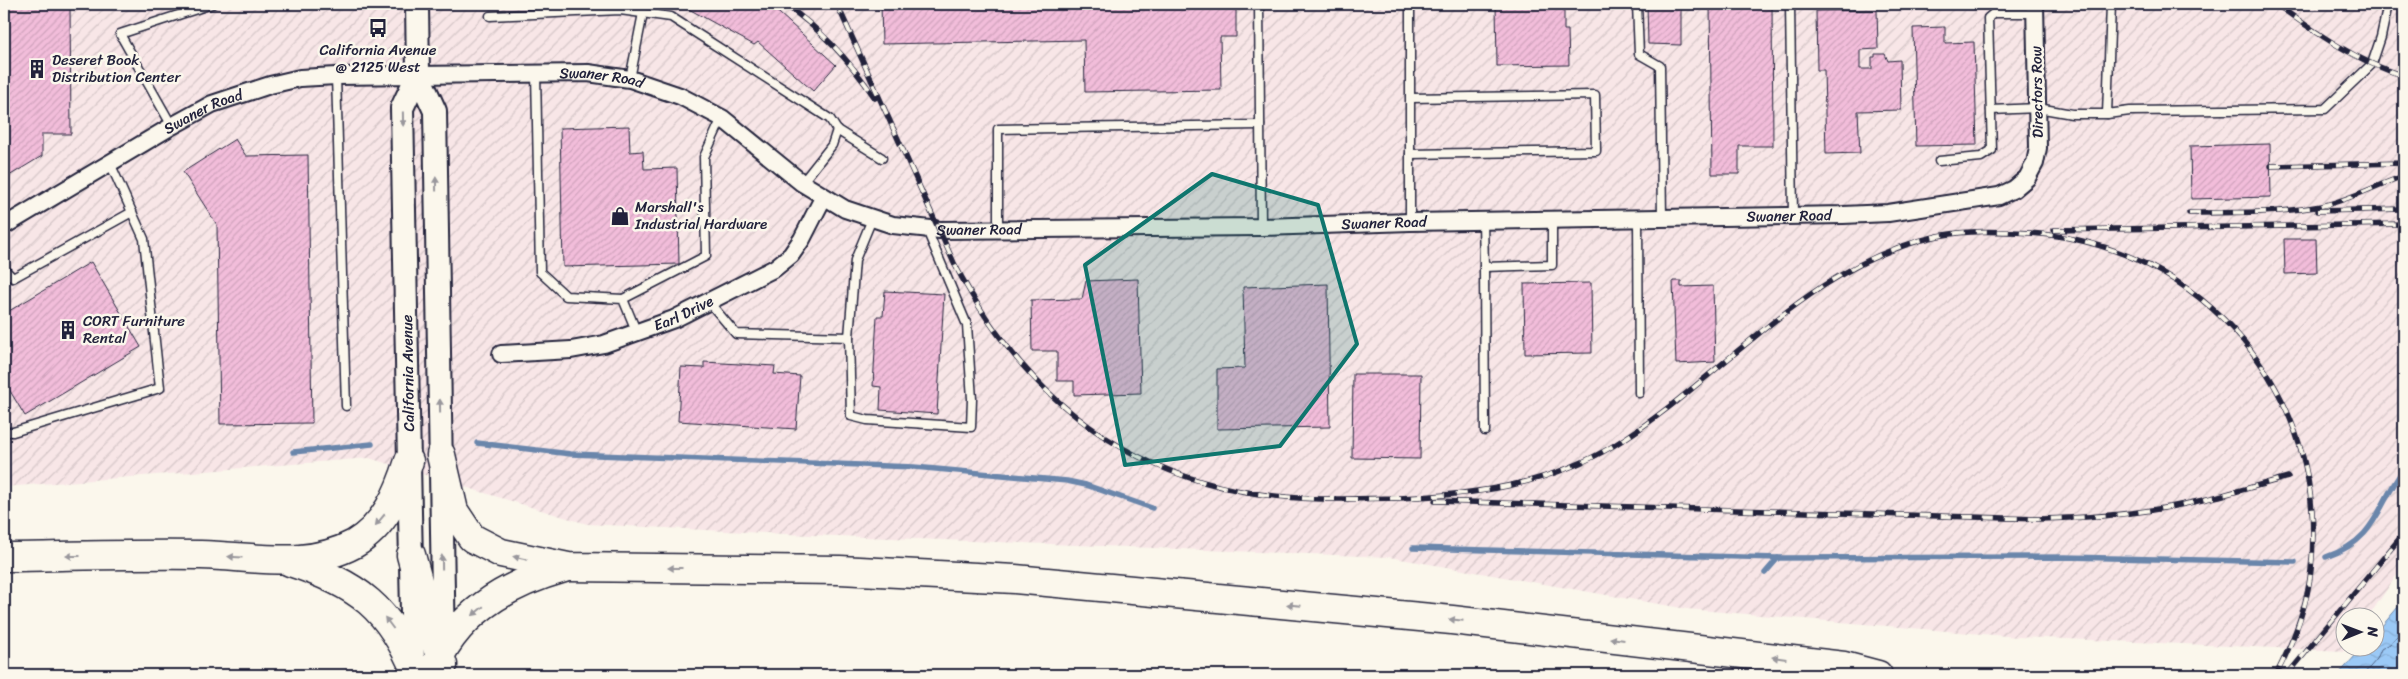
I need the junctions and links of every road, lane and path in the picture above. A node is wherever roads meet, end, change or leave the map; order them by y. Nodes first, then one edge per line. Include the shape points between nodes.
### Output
1 (212, 4) edge
2 (417, 4) edge
3 (1259, 4) edge
4 (1410, 4) edge
5 (1637, 4) edge
6 (1790, 4) edge
7 (2111, 4) edge
8 (2388, 4) edge
9 (2036, 8) edge
10 (643, 13) junction
11 (490, 16) dead end
12 (536, 73) junction
13 (418, 74) junction
14 (336, 76) junction
15 (630, 79) junction
16 (1411, 98) junction
17 (2038, 108) junction
18 (1991, 110) junction
19 (2106, 114) junction
20 (722, 118) junction
21 (1260, 125) junction
22 (172, 126) junction
23 (837, 130) junction
24 (1410, 154) junction
25 (882, 158) dead end
26 (1939, 161) dead end
27 (110, 163) junction
28 (2027, 178) joint
29 (802, 184) junction
30 (823, 198) junction
31 (132, 212) junction
32 (1793, 216) junction
33 (1638, 218) junction
34 (1662, 218) junction
35 (872, 219) junction
36 (1552, 220) junction
37 (1483, 221) junction
38 (1410, 222) junction
39 (4, 226) edge
40 (1261, 227) junction
41 (927, 230) junction
42 (998, 230) junction
43 (1484, 267) junction
44 (4, 269) edge
45 (623, 299) junction
46 (709, 302) junction
47 (637, 334) junction
48 (849, 337) junction
49 (501, 354) dead end
50 (1639, 394) dead end
51 (346, 406) dead end
52 (4, 432) edge
53 (1485, 432) dead end
54 (441, 455) junction
55 (409, 461) junction
56 (411, 555) junction
57 (4, 557) edge
58 (284, 560) junction
59 (568, 567) junction
60 (443, 601) joint
61 (430, 665) edge
62 (1878, 675) edge

1 - 22 lane via 120,34
2 - 13 main road, California Avenue
3 - 21 lane
4 - 16 lane
5 - 34 lane via 1639,54 1660,66
6 - 32 lane
7 - 19 lane
8 - 19 lane via 2372,64 2325,109
9 - 17 street, Directors Row
9 - 18 lane via 1994,12 1988,18
10 - 11 lane via 620,10
10 - 15 lane
10 - 23 lane via 671,17 830,119
12 - 13 street, Swaner Road
12 - 15 street, Swaner Road via 588,73
12 - 45 lane via 540,272 566,296
13 - 14 street, Swaner Road
54 -> 13 main road, California Avenue via 434,111
13 -> 55 main road, California Avenue via 402,108
14 - 22 street, Swaner Road via 300,78 242,92
14 - 51 lane
15 - 20 street, Swaner Road via 680,96
16 - 24 lane
16 - 24 lane via 1595,95 1596,151
17 - 18 lane
17 - 19 lane via 2072,114
17 - 28 street, Directors Row via 2038,148
18 - 26 lane via 1990,153 1981,157
20 - 29 street, Swaner Road
20 - 45 lane via 704,157 706,256
21 - 40 lane
21 - 42 lane via 998,129
22 - 27 street, Swaner Road
23 - 25 lane
23 - 29 lane via 832,145
24 - 38 lane
27 - 31 lane
27 - 39 street, Swaner Road
28 - 32 street, Swaner Road via 2014,189 1983,200 1888,213
29 - 30 street, Swaner Road
30 - 35 street, Swaner Road
30 - 46 street, Earl Drive via 791,255 775,268
31 - 44 lane via 13,278
31 - 52 lane via 144,238 160,388
32 - 34 street, Swaner Road
33 - 34 street, Swaner Road
33 - 36 street, Swaner Road
33 - 50 lane
35 - 41 street, Swaner Road
35 - 48 lane via 855,260
36 - 37 street, Swaner Road
36 - 43 lane via 1552,266
37 - 38 street, Swaner Road
37 - 43 lane
38 - 40 street, Swaner Road
40 - 42 street, Swaner Road
41 - 42 street, Swaner Road
41 - 48 lane via 967,325 971,427 850,416
43 - 53 lane
45 - 47 lane
46 - 47 street, Earl Drive
46 - 48 lane via 736,334
47 - 49 street, Earl Drive via 571,350
59 -> 54 highway via 501,553 472,538 454,511
60 -> 54 main road, California Avenue
55 - 56 main road, California Avenue
55 -> 58 highway via 395,498 367,534 355,543 326,555
56 - 61 highway
56 - 61 main road, California Avenue
58 -> 57 highway via 202,555
61 -> 58 highway via 404,645 374,604 338,580
59 -> 61 highway via 525,580 497,596 466,620
62 -> 59 highway via 1836,665 1452,620 1015,579 840,570
60 - 61 highway

